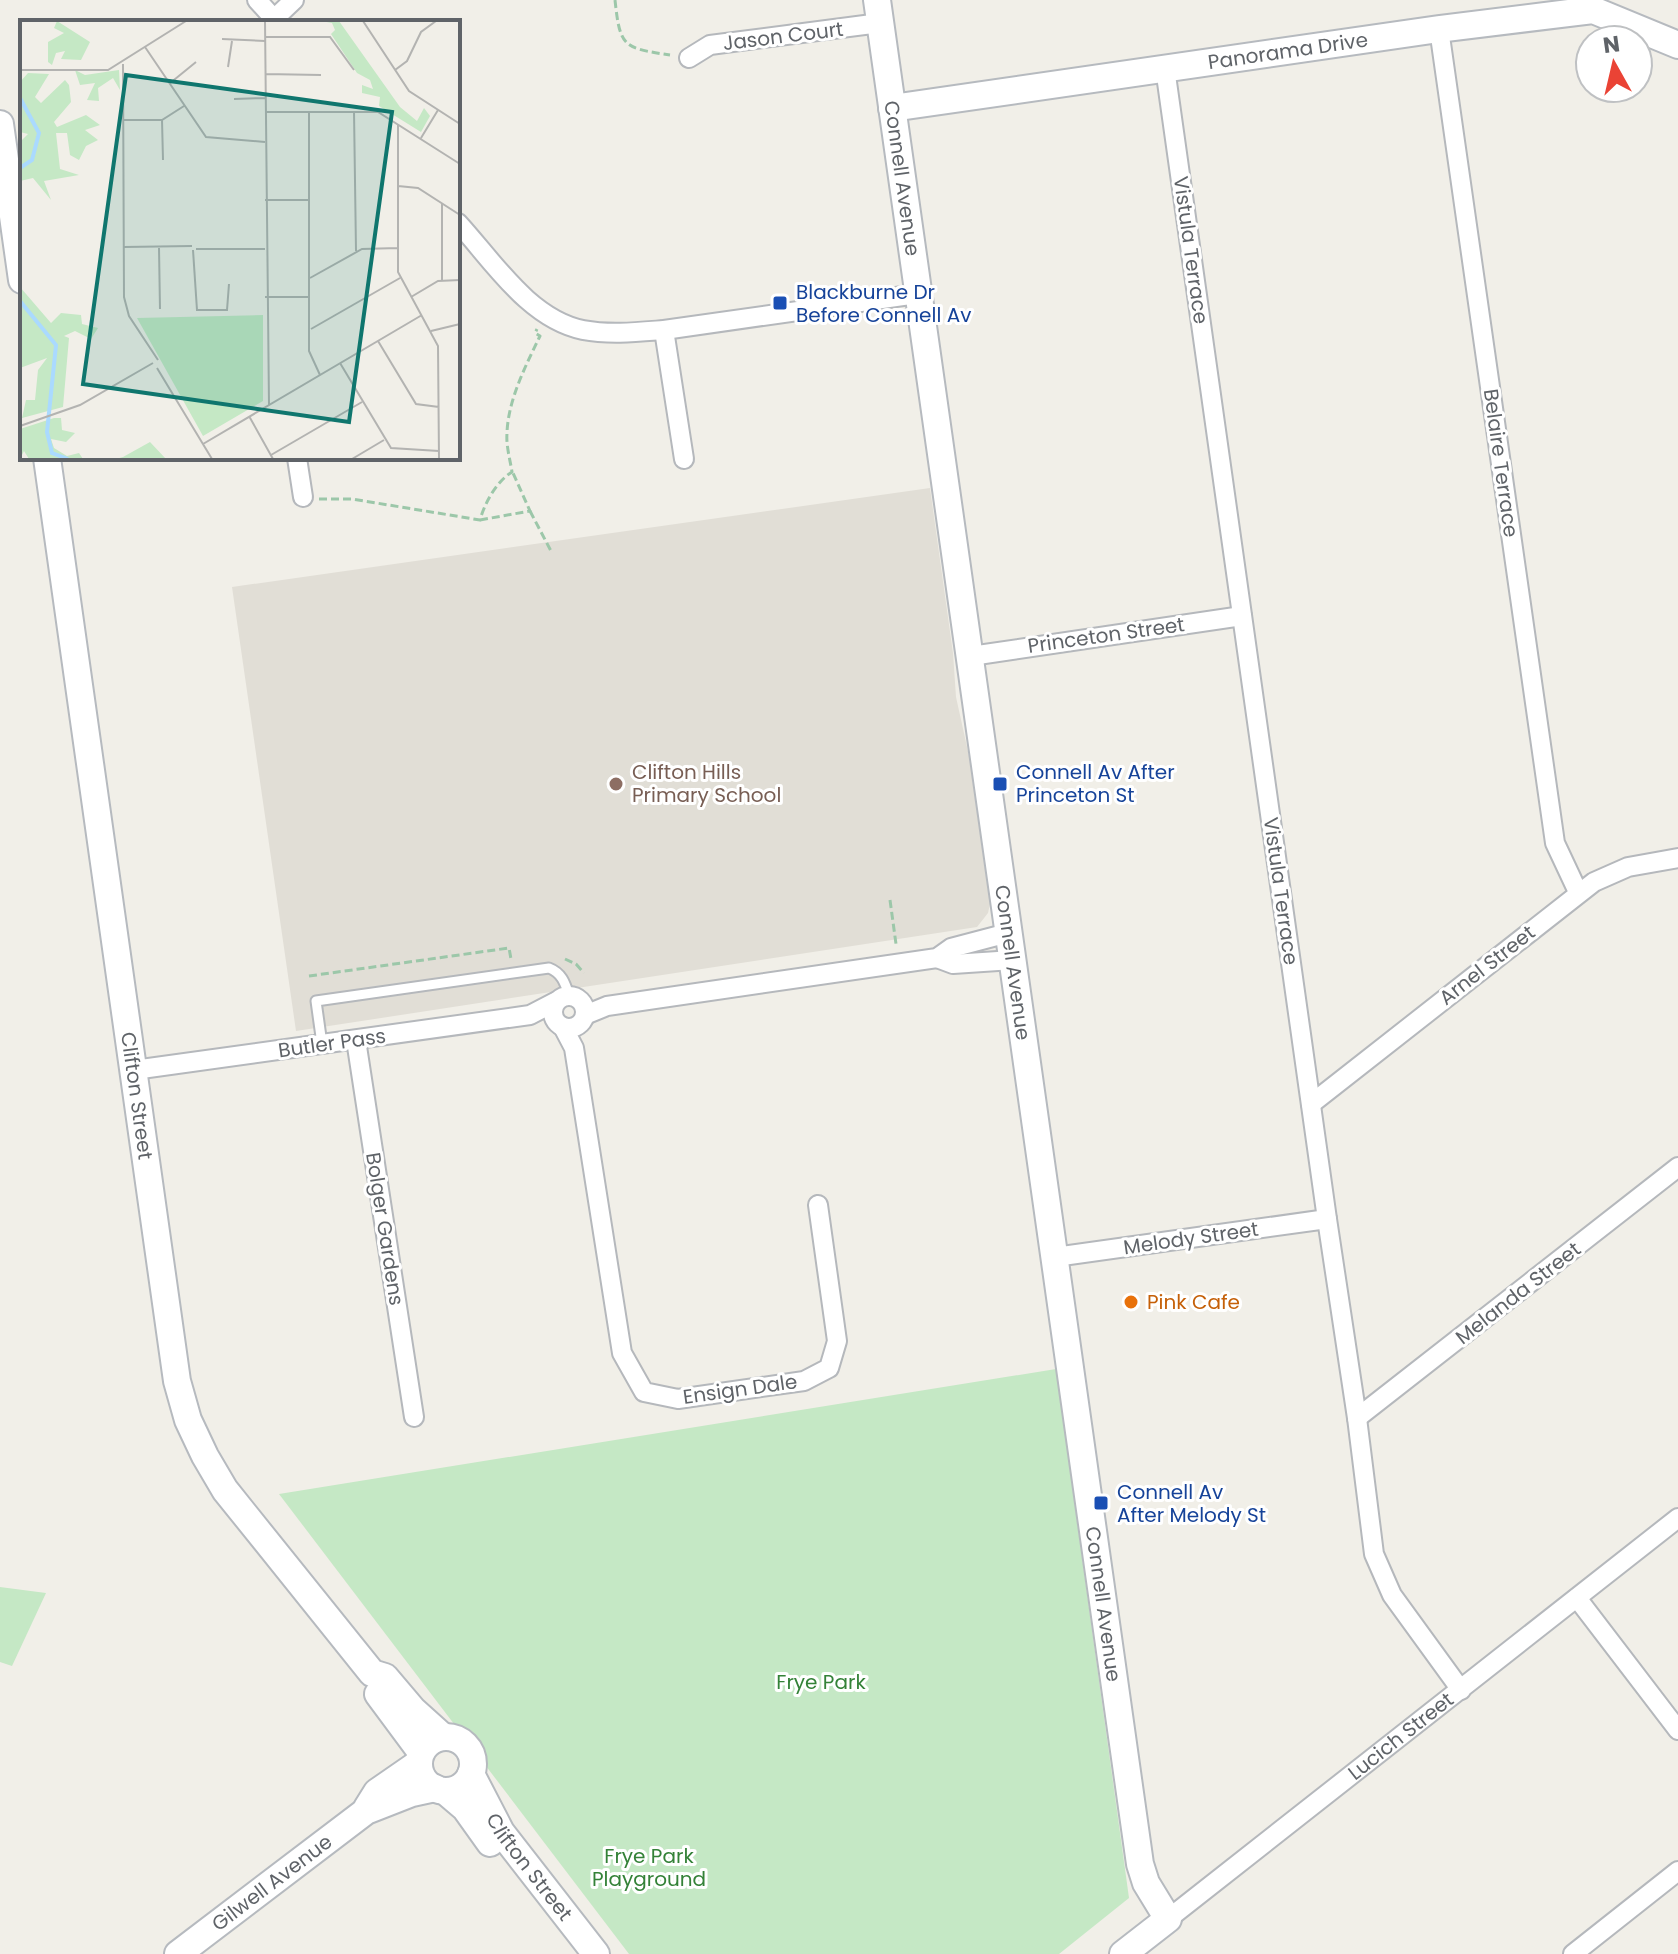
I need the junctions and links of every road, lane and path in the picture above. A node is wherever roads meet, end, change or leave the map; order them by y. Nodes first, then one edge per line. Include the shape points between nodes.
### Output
1 (257, 0) edge
2 (294, 0) edge
3 (615, 0) edge
4 (878, 12) edge
5 (274, 20) edge
6 (276, 20) edge
7 (1439, 29) junction
8 (1678, 45) edge
9 (664, 54) dead end
10 (689, 58) dead end
11 (1165, 68) junction
12 (892, 108) junction
13 (0, 124) edge
14 (460, 225) edge
15 (20, 266) edge
16 (917, 294) junction
17 (539, 326) dead end
18 (664, 330) junction
19 (684, 459) dead end
20 (47, 460) edge
21 (297, 460) edge
22 (512, 472) junction
23 (303, 497) dead end
24 (328, 500) dead end
25 (530, 511) junction
26 (480, 520) junction
27 (551, 551) dead end
28 (1242, 616) junction
29 (971, 656) junction
30 (1678, 858) edge
31 (1578, 892) junction
32 (890, 900) dead end
33 (1008, 933) junction
34 (896, 944) dead end
35 (559, 958) dead end
36 (937, 958) junction
37 (1013, 960) junction
38 (512, 965) dead end
39 (584, 973) dead end
40 (309, 976) dead end
41 (570, 1012) junction
42 (356, 1040) junction
43 (322, 1044) junction
44 (134, 1070) junction
45 (1311, 1104) junction
46 (1678, 1167) edge
47 (818, 1205) dead end
48 (1327, 1219) junction
49 (1055, 1257) junction
50 (414, 1417) dead end
51 (1357, 1418) junction
52 (1678, 1518) edge
53 (1577, 1598) junction
54 (372, 1673) junction
55 (1461, 1690) junction
56 (1678, 1730) edge
57 (443, 1737) junction
58 (420, 1758) junction
59 (471, 1774) junction
60 (440, 1790) junction
61 (366, 1811) junction
62 (1678, 1871) edge
63 (1168, 1919) junction
64 (178, 1954) edge
65 (581, 1954) edge
66 (596, 1954) edge
67 (1123, 1954) edge
68 (1573, 1954) edge

1 - 5 street
2 - 6 street
3 - 9 path via 624,42
4 - 10 street, Jason Court via 710,45
4 - 12 street, Connell Avenue
7 - 8 street, Panorama Drive via 1593,10
7 - 11 street, Panorama Drive
7 - 31 street, Belaire Terrace via 1555,843
11 - 12 street, Panorama Drive
11 - 28 street, Vistula Terrace
12 - 16 street, Connell Avenue
13 - 15 street
14 - 18 street via 549,317 583,330
16 - 18 street
16 - 29 street, Connell Avenue
17 - 22 path via 506,435
18 - 19 street
20 - 44 street, Clifton Street
21 - 23 street
22 - 25 path
22 - 26 path via 492,494
24 - 26 path via 352,499
25 - 26 path
25 - 27 path
28 - 29 street, Princeton Street
28 - 45 street, Vistula Terrace
29 - 33 street, Connell Avenue
30 - 31 street, Arnel Street via 1610,873
31 - 45 street, Arnel Street
32 - 34 path
33 - 36 street, Butler Pass via 951,948
33 - 37 street, Connell Avenue
35 - 39 path
36 - 37 street, Butler Pass via 953,964
36 - 41 street, Butler Pass
37 - 49 street, Connell Avenue
38 - 40 path via 509,948
41 - 42 street, Butler Pass
41 - 43 lane via 564,980 549,968 316,1001
41 - 47 street, Ensign Dale via 622,1353 644,1392 678,1399 804,1381 829,1368 837,1341
42 - 43 street, Butler Pass
42 - 50 street, Bolger Gardens
43 - 44 street, Butler Pass
44 - 54 street, Clifton Street via 177,1381 188,1420 225,1490
45 - 48 street, Vistula Terrace
46 - 51 street, Melanda Street
48 - 49 street, Melody Street
48 - 51 street, Vistula Terrace
49 - 63 street, Connell Avenue via 1140,1864
51 - 55 street, Vistula Terrace via 1374,1554 1392,1595
52 - 53 street, Lucich Street
53 - 55 street, Lucich Street
53 - 56 street
54 - 57 street, Clifton Street via 385,1677
54 - 58 street, Clifton Street via 372,1686
55 - 63 street, Lucich Street
57 - 58 street via 426,1745
57 - 59 street via 459,1740 470,1751
58 - 60 street via 423,1778
58 - 61 street, Gilwell Avenue via 377,1792
59 - 60 street via 461,1787
59 - 66 street, Clifton Street via 501,1832
60 - 61 street, Gilwell Avenue via 412,1793
60 - 65 street, Clifton Street via 465,1808
61 - 64 street, Gilwell Avenue
62 - 68 street
63 - 67 street, Lucich Street

